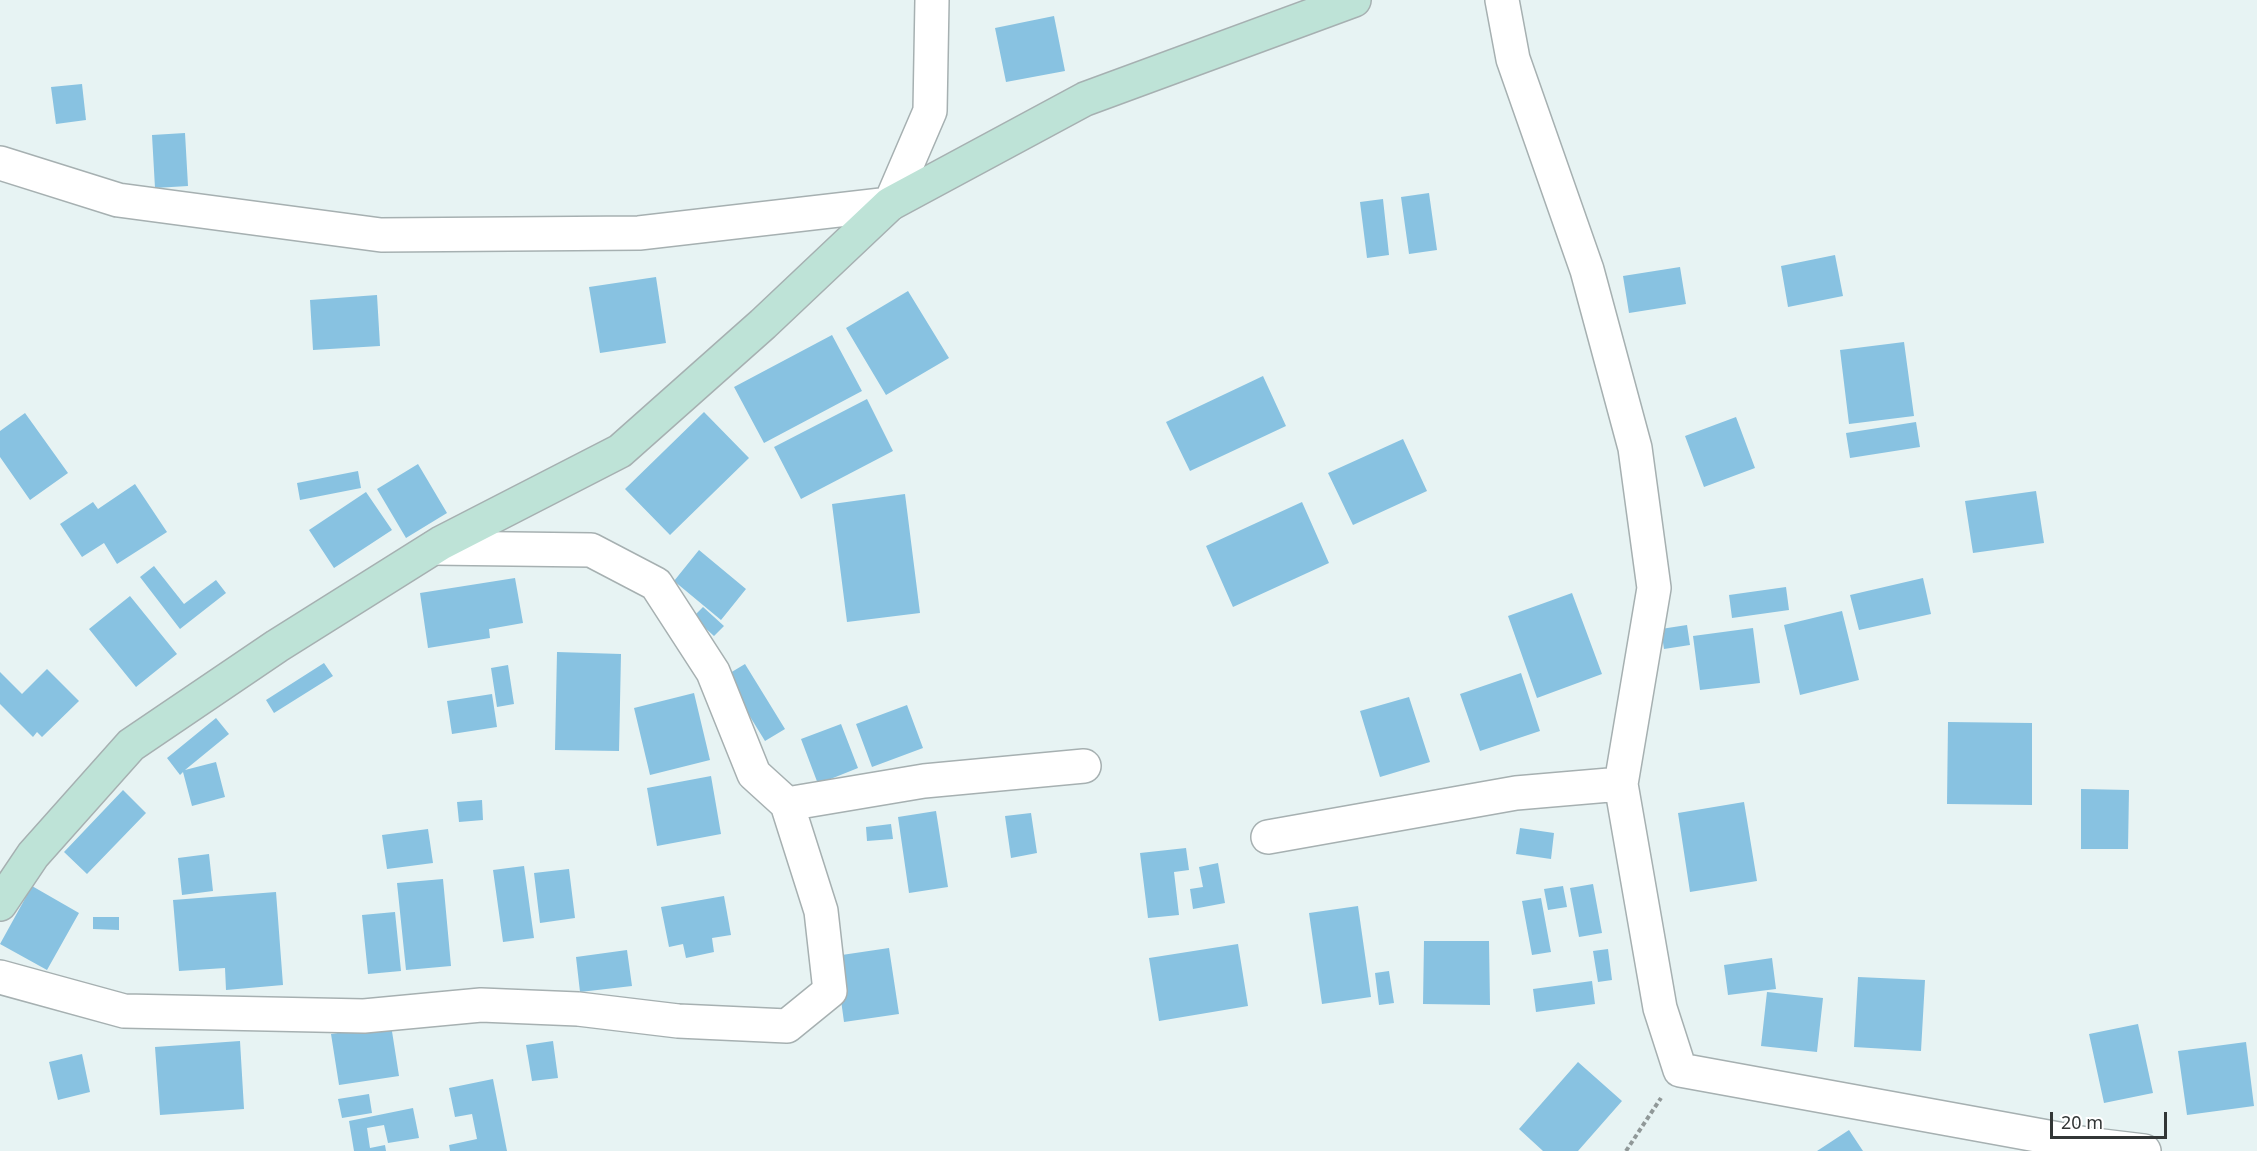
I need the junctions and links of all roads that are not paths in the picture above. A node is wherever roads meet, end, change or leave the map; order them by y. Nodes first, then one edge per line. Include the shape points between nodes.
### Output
1 (932, 0) edge
2 (1353, 0) edge
3 (1502, 0) edge
4 (0, 163) edge
5 (890, 204) junction
6 (434, 548) junction
7 (1084, 766) dead end
8 (1621, 784) junction
9 (787, 804) junction
10 (1268, 837) dead end
11 (0, 904) edge
12 (0, 977) edge
13 (2144, 1151) edge

1 - 5 street via 930,111
2 - 5 street via 1085,99
3 - 8 street via 1513,60 1587,270 1635,448 1654,588
4 - 5 street via 118,200 381,236 639,233
5 - 6 street via 620,451
6 - 9 street via 591,550 656,584 713,672 754,774
6 - 11 street via 277,646 131,745 33,855
7 - 9 street via 924,781
8 - 10 street via 1516,793
8 - 13 street via 1660,1008 1680,1070 2086,1144
9 - 12 street via 821,911 830,991 787,1026 481,1005 364,1016 124,1011

